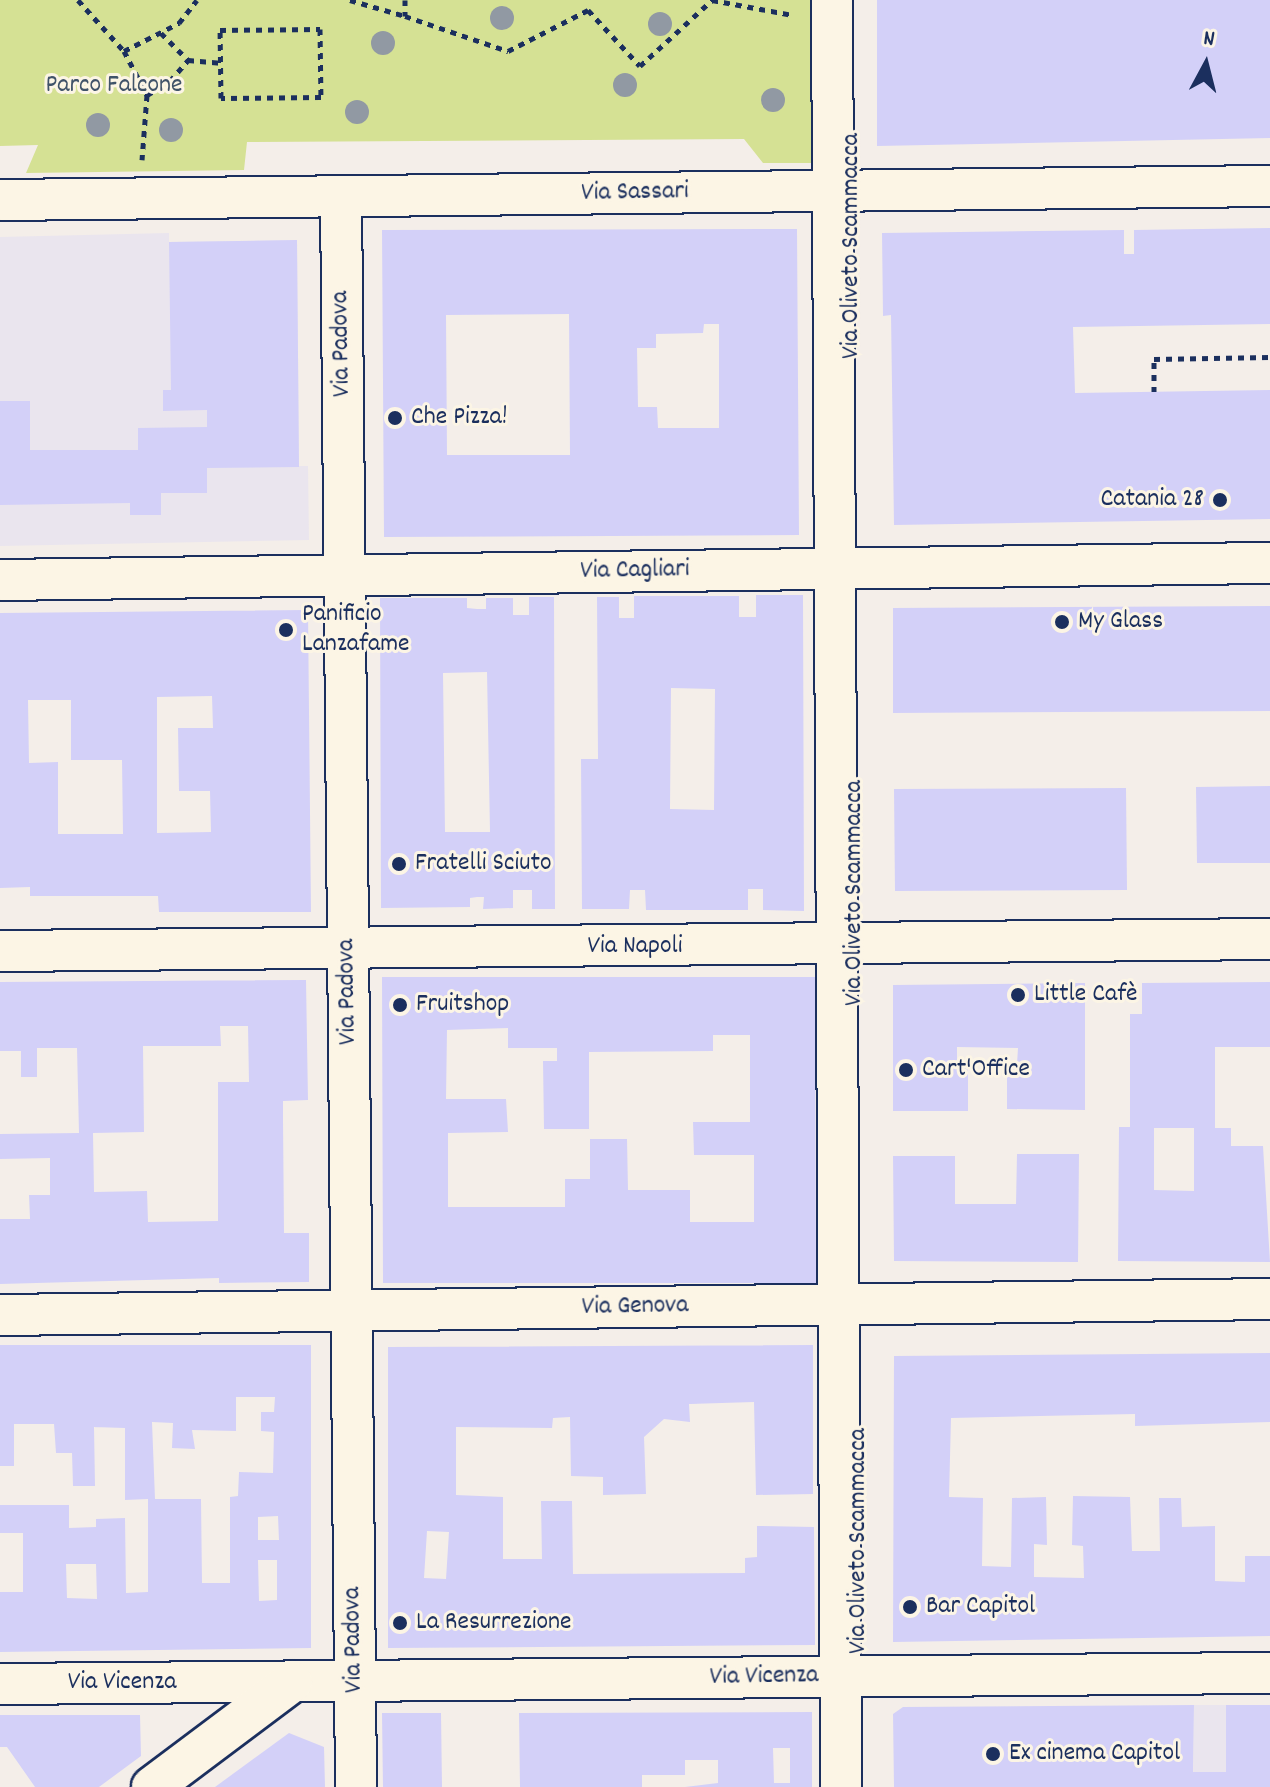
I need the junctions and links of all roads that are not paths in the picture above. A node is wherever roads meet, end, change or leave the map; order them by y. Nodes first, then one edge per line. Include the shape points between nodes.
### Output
1 (832, 0) edge
2 (851, 0) edge
3 (1270, 186) edge
4 (843, 191) junction
5 (341, 196) junction
6 (0, 200) edge
7 (1270, 563) edge
8 (844, 569) junction
9 (344, 576) junction
10 (0, 580) edge
11 (1270, 939) edge
12 (846, 946) junction
13 (347, 950) junction
14 (0, 951) edge
15 (1270, 1299) edge
16 (848, 1304) junction
17 (351, 1310) junction
18 (0, 1315) edge
19 (1270, 1673) edge
20 (850, 1676) junction
21 (355, 1681) junction
22 (292, 1682) junction
23 (0, 1684) edge
24 (152, 1787) edge
25 (356, 1787) edge
26 (841, 1787) edge
27 (860, 1787) edge

1 - 4 street
2 - 4 street, Via Oliveto Scammacca
3 - 4 street, Via Sassari
4 - 5 street, Via Sassari
4 - 8 street, Via Oliveto Scammacca
5 - 6 street, Via Sassari
5 - 9 street, Via Padova
7 - 8 street, Via Cagliari
8 - 9 street, Via Cagliari
8 - 12 street, Via Oliveto Scammacca
9 - 10 street, Via Cagliari
9 - 13 street, Via Padova
11 - 12 street, Via Napoli
12 - 13 street, Via Napoli
12 - 16 street, Via Oliveto Scammacca
13 - 14 street, Via Napoli
13 - 17 street, Via Padova
15 - 16 street, Via Genova
16 - 17 street, Via Genova
16 - 20 street, Via Oliveto Scammacca
17 - 18 street, Via Genova
17 - 21 street, Via Padova
19 - 20 street, Via Vicenza
20 - 21 street, Via Vicenza
20 - 26 street
20 - 27 street, Via Oliveto Scammacca
21 - 22 street, Via Vicenza
21 - 25 street, Via Padova
22 - 23 street, Via Vicenza
22 - 24 street

